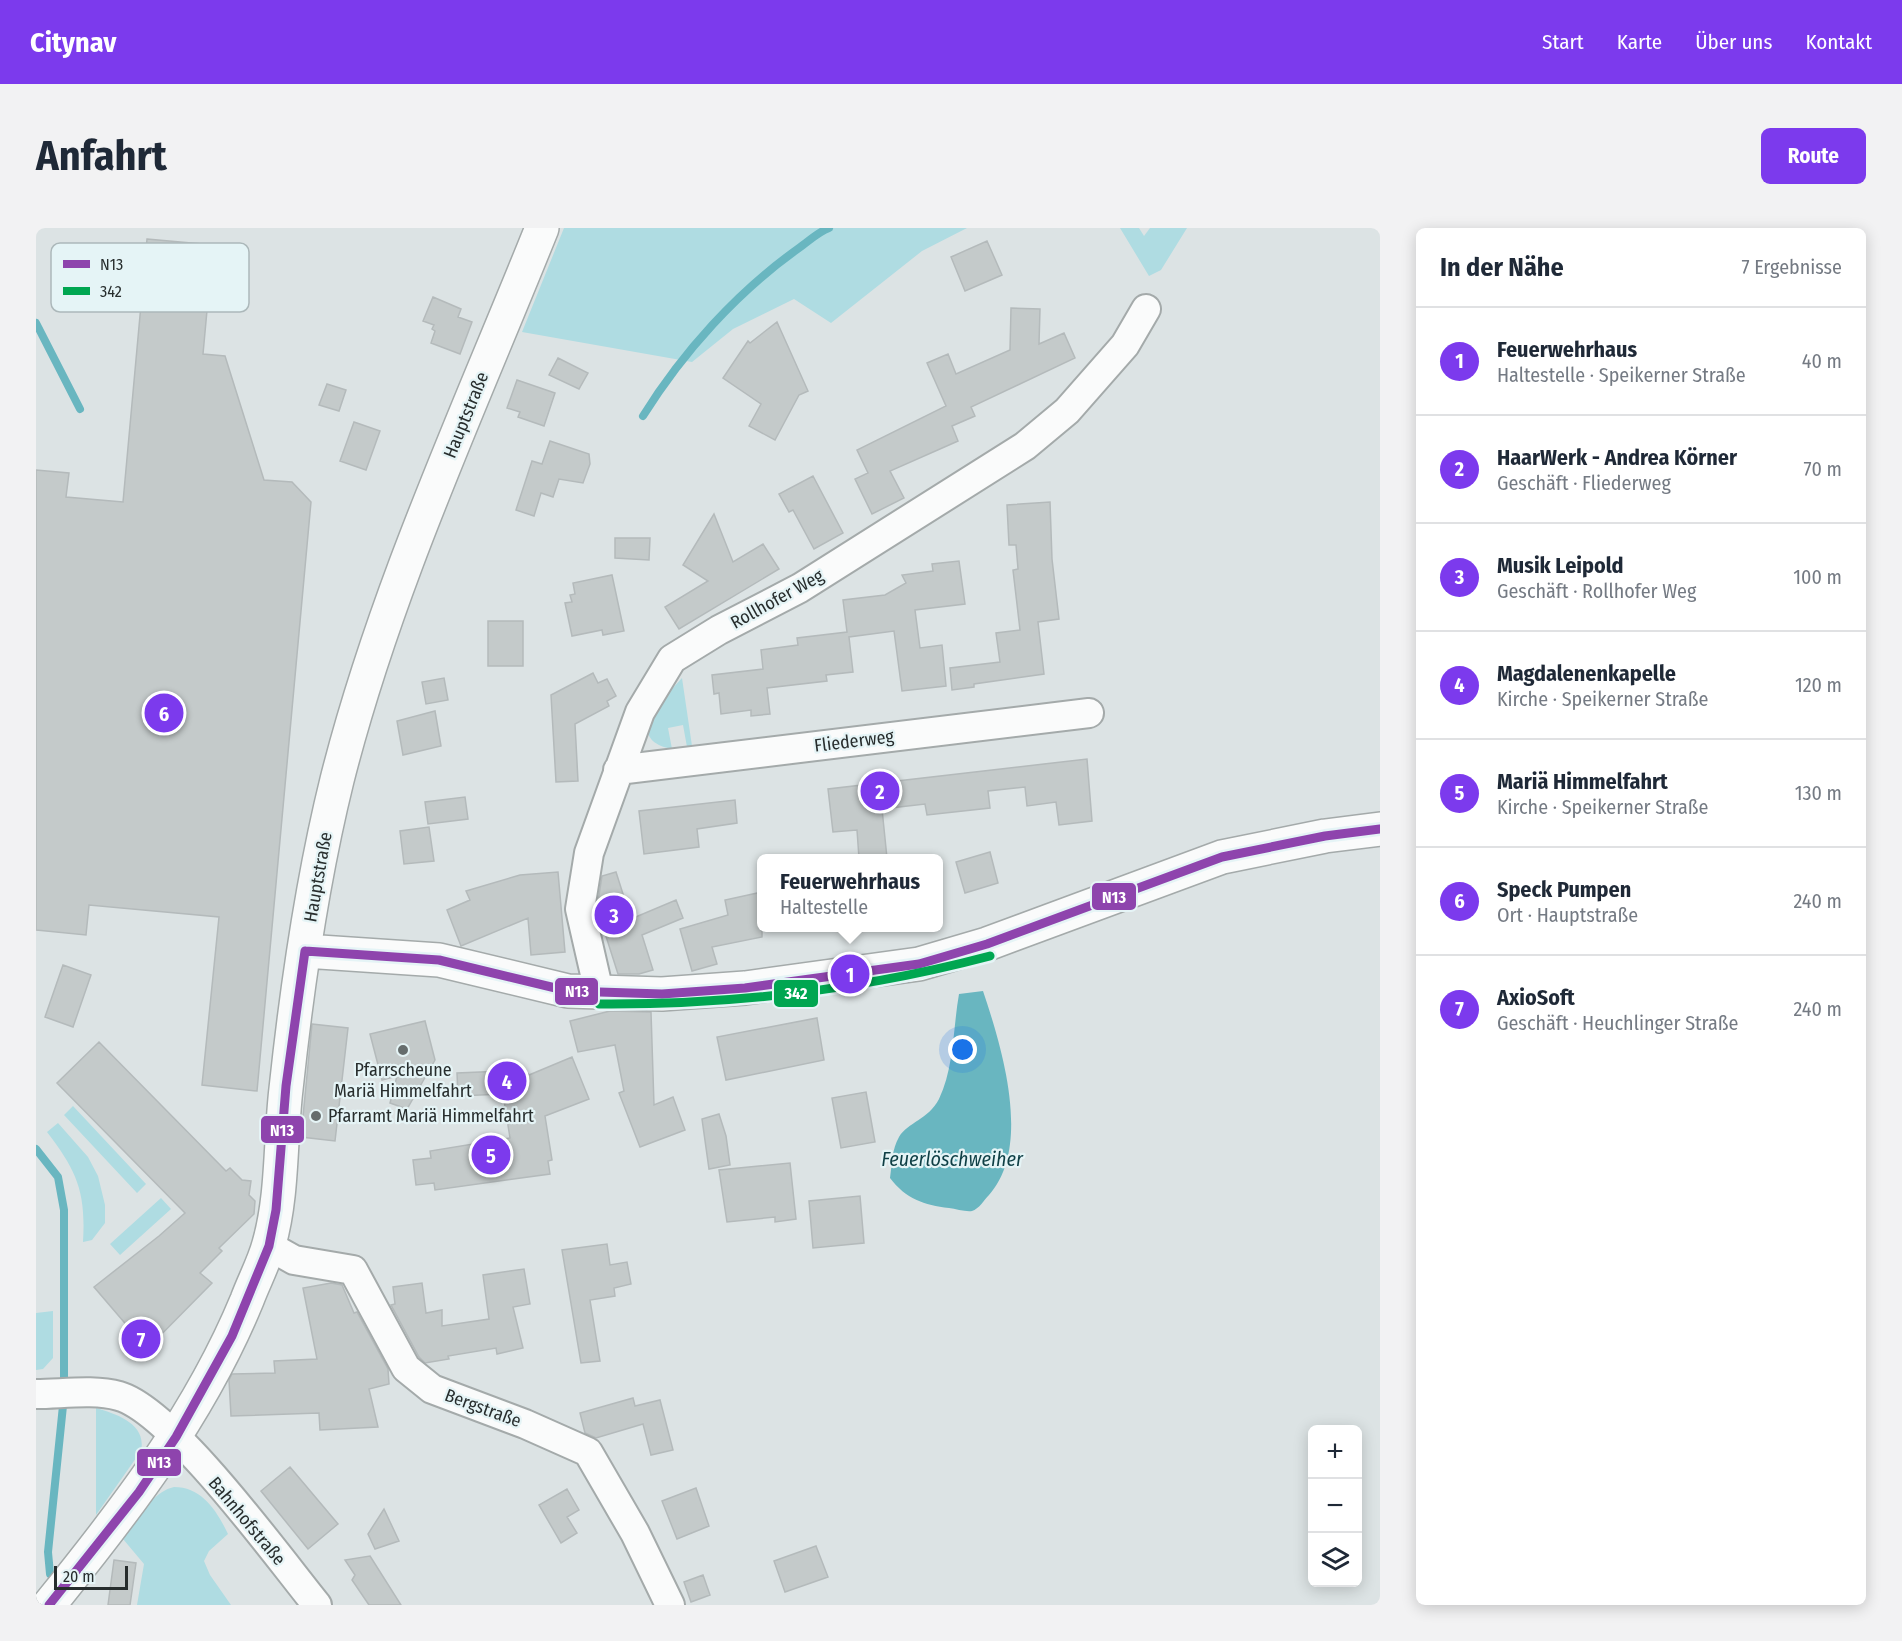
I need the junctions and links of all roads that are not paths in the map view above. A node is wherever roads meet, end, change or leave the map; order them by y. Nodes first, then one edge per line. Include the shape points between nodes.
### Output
1 (542, 228) edge
2 (1146, 309) dead end
3 (1089, 713) dead end
4 (618, 770) junction
5 (1380, 829) edge
6 (305, 951) junction
7 (599, 992) junction
8 (269, 1246) junction
9 (37, 1394) edge
10 (176, 1437) junction
11 (49, 1605) edge
12 (317, 1605) edge
13 (670, 1605) edge

1 - 6 main road, Hauptstraße via 379,634 320,855
2 - 4 street, Rollhofer Weg via 1125,345 1074,402 1025,446 800,588 672,659 640,712
3 - 4 street, Fliederweg
4 - 7 street, Rollhofer Weg via 589,853 580,909
5 - 7 main road via 1222,857 987,944 919,964 746,988 662,994
6 - 7 main road via 439,960 568,991
6 - 8 main road, Hauptstraße
8 - 10 main road, Hauptstraße via 232,1336
8 - 13 street, Bergstraße via 294,1260 353,1270 406,1368 432,1389 588,1452 635,1533
9 - 10 street, Bahnhofstraße via 106,1394 131,1401
10 - 11 main road, Hauptstraße via 139,1492
10 - 12 street, Bahnhofstraße

